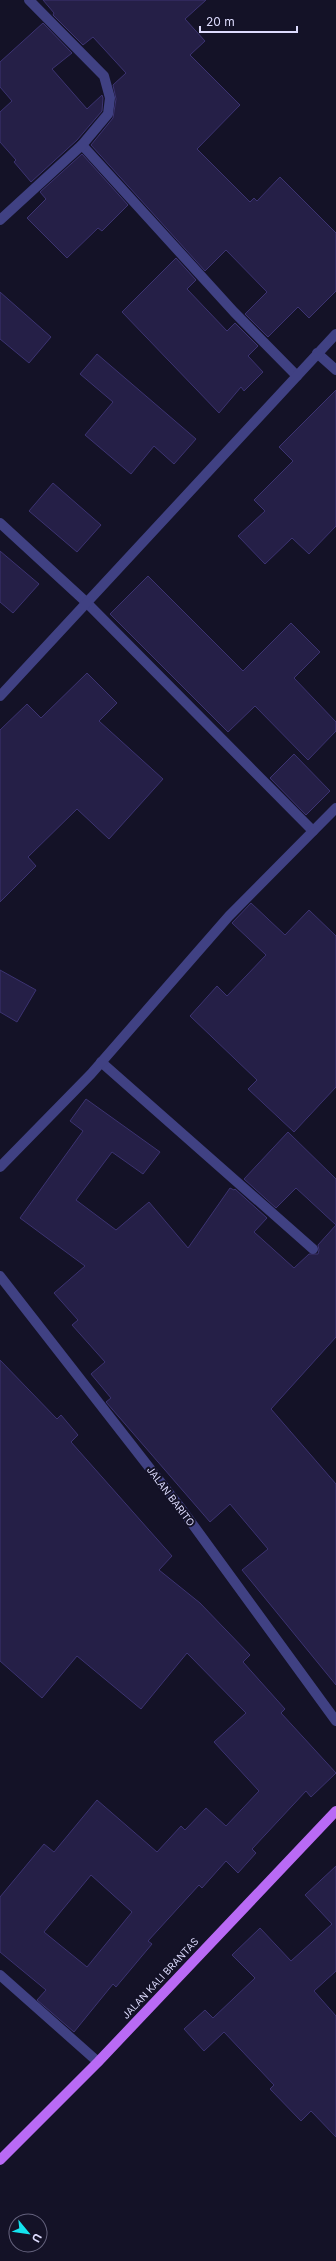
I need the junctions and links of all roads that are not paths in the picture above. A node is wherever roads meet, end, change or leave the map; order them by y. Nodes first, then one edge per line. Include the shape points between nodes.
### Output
1 (29, 0) edge
2 (82, 145) junction
3 (0, 220) edge
4 (336, 334) edge
5 (317, 353) junction
6 (336, 370) edge
7 (297, 376) junction
8 (0, 523) edge
9 (86, 602) junction
10 (0, 696) edge
11 (336, 808) edge
12 (313, 831) junction
13 (101, 1062) junction
14 (0, 1167) edge
15 (313, 1249) dead end
16 (0, 1276) edge
17 (336, 1721) edge
18 (336, 1811) edge
19 (0, 1975) edge
20 (98, 2062) junction
21 (0, 2160) edge

1 - 2 street via 104,76 110,98 108,114
2 - 3 street
2 - 7 street via 234,312
4 - 5 street
5 - 6 street
5 - 7 street
7 - 9 street
8 - 9 street
9 - 10 street
9 - 12 street
11 - 12 street
12 - 13 street via 229,916
13 - 14 street
13 - 15 street
16 - 17 street, JALAN BARITO via 180,1508
18 - 20 main road, JALAN KALI BRANTAS
19 - 20 street
20 - 21 main road, JALAN KALI BRANTAS

